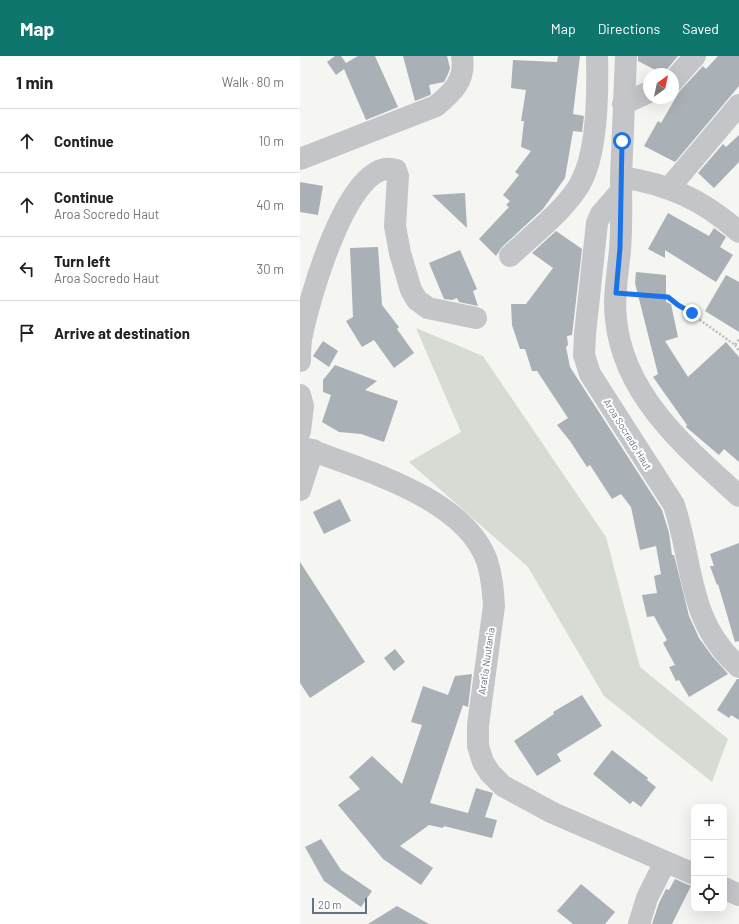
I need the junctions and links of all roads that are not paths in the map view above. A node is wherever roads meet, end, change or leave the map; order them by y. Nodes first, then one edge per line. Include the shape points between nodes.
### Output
1 (462, 56) edge
2 (597, 56) edge
3 (626, 56) edge
4 (695, 56) edge
5 (679, 74) edge
6 (643, 95) edge
7 (624, 104) junction
8 (739, 106) edge
9 (300, 159) edge
10 (621, 184) junction
11 (669, 188) junction
12 (739, 232) edge
13 (510, 256) dead end
14 (476, 318) dead end
15 (300, 361) edge
16 (300, 395) edge
17 (300, 431) edge
18 (307, 448) edge
19 (300, 490) edge
20 (739, 496) edge
21 (739, 667) edge
22 (665, 862) junction
23 (691, 873) edge
24 (727, 890) edge
25 (739, 896) edge
26 (639, 924) edge

1 - 9 street via 461,78 453,93 436,106
2 - 13 street via 595,130 583,180 573,195
3 - 7 street
4 - 5 street
6 - 7 street
7 - 10 street
8 - 11 street
10 - 11 street via 640,180
10 - 20 street via 615,317 626,363 652,409 671,431
10 - 21 street, Aroa Socredo Haut via 597,223 584,356 590,374 674,505 681,525 700,613 718,646
11 - 12 street via 711,209
14 - 15 street via 428,308 417,300 406,274 395,226 398,176 396,170 383,170 360,185 344,211 314,287 301,340
16 - 17 street via 303,406
18 - 19 street, Aratia Nuutania
18 - 22 street, Aratia Nuutania via 417,491 439,505 475,540 486,560 493,587 494,606 480,705 478,746 490,773 503,786 553,813
22 - 23 street, Aratia Nuutania
22 - 26 street via 647,898
24 - 25 street

